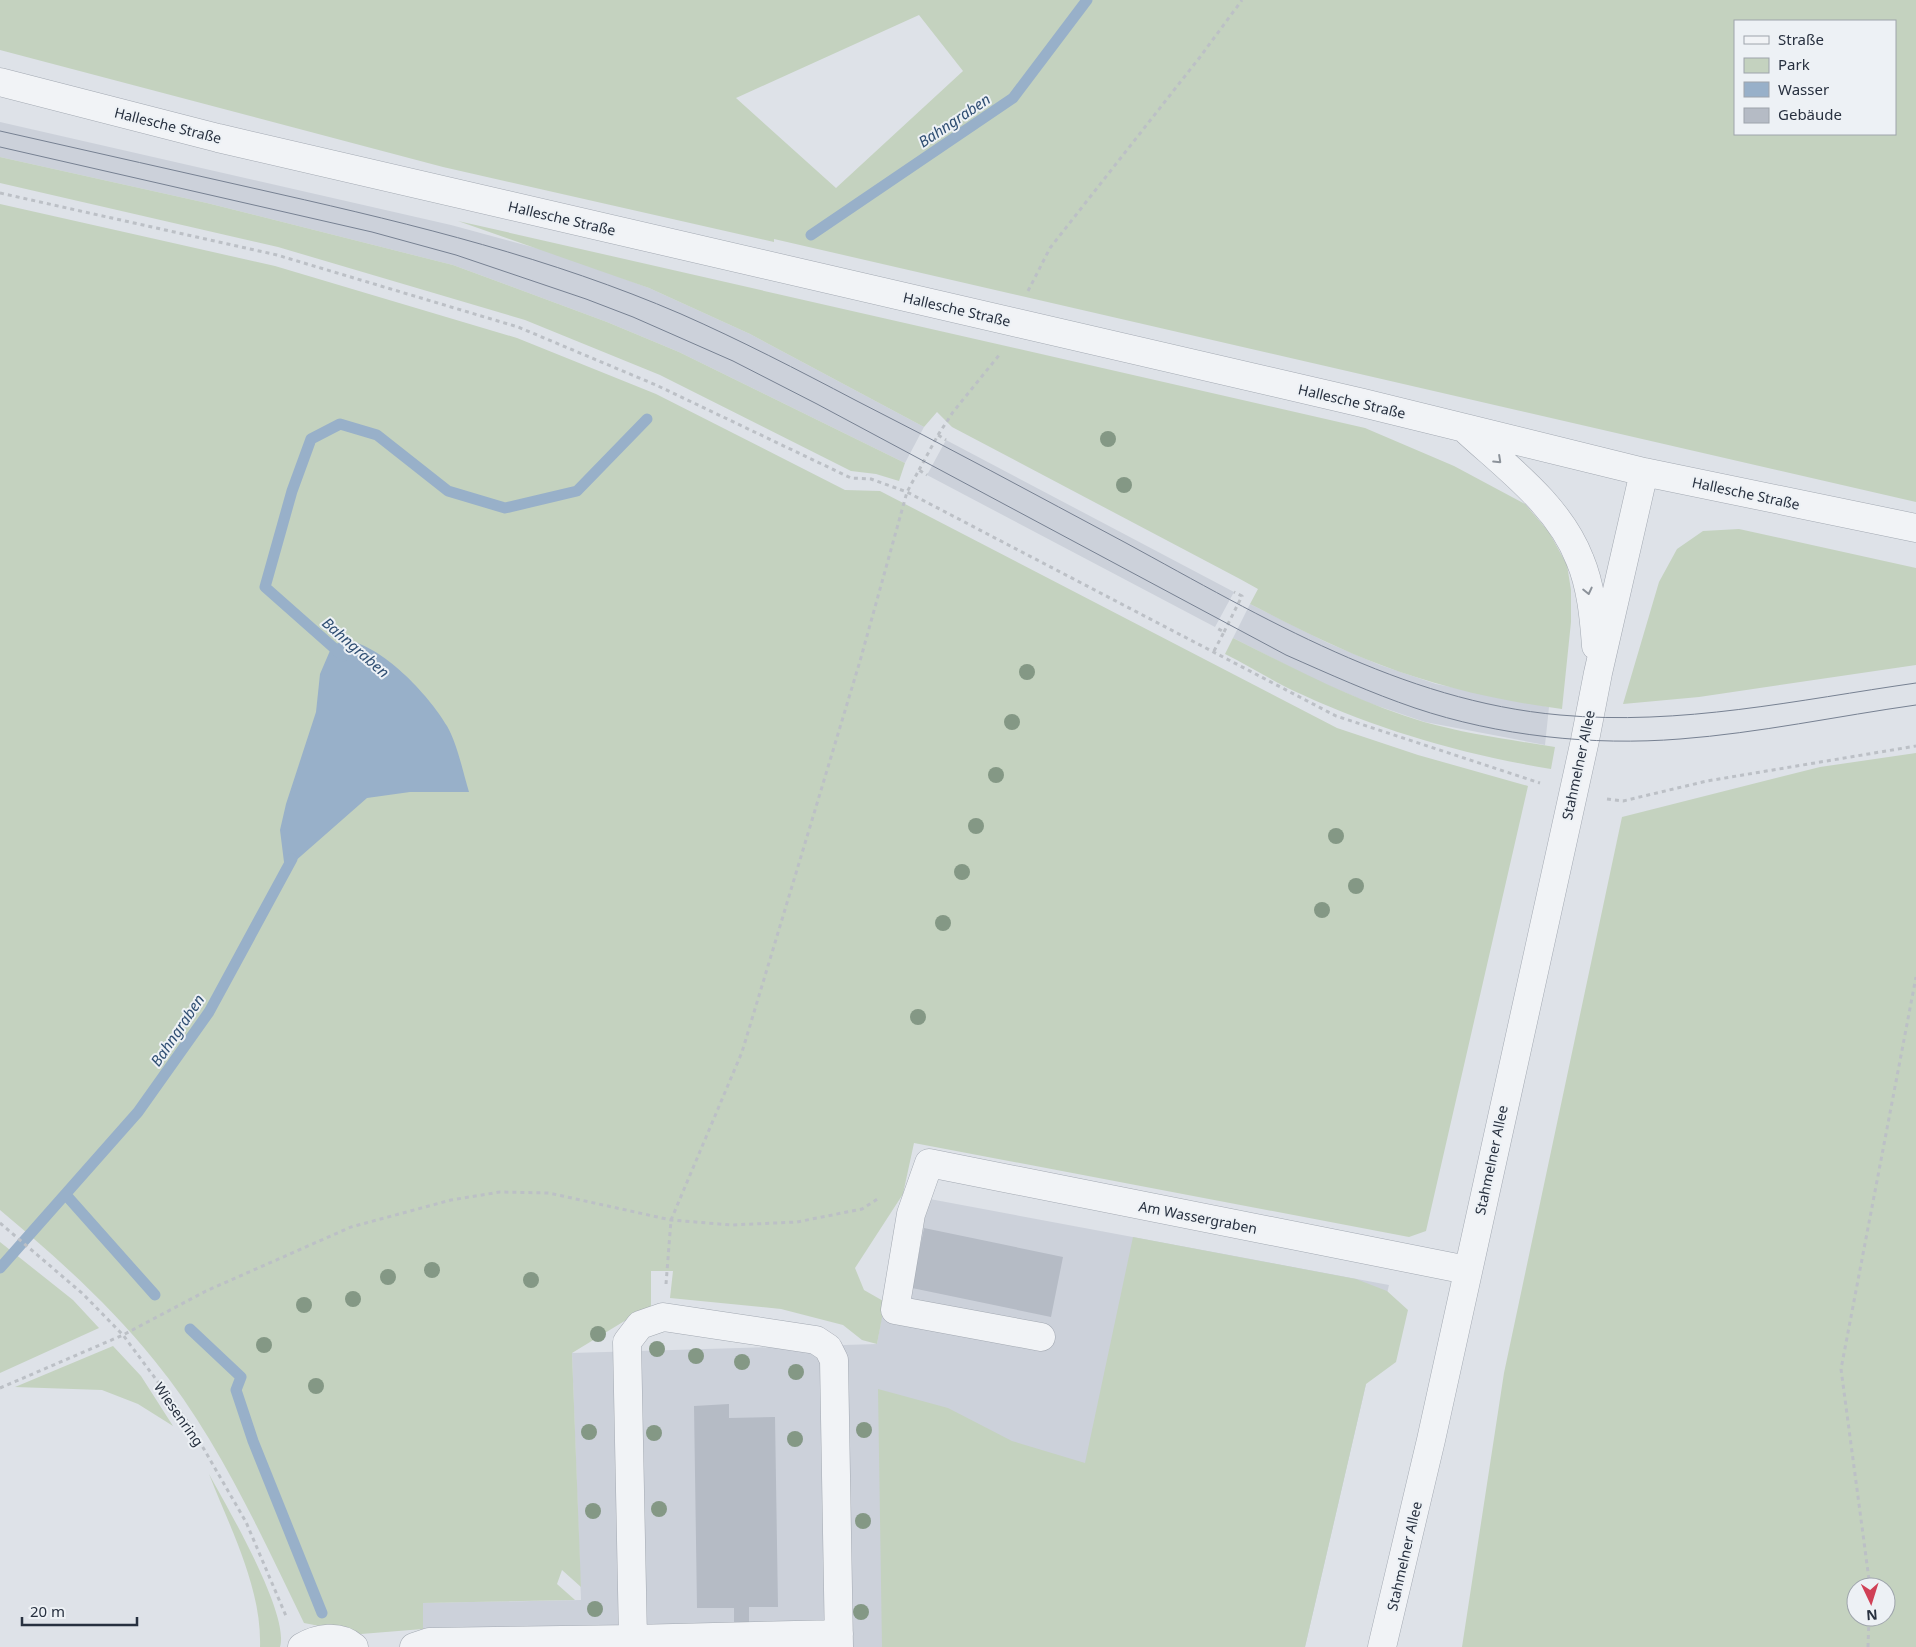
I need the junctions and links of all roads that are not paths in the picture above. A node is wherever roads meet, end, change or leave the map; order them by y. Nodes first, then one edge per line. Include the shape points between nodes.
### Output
1 (0, 82) edge
2 (1462, 427) junction
3 (1644, 472) junction
4 (1916, 528) edge
5 (1598, 673) junction
6 (1468, 1270) junction
7 (1041, 1337) dead end
8 (839, 1640) edge
9 (634, 1643) edge
10 (302, 1647) edge
11 (354, 1647) edge
12 (414, 1647) edge
13 (1382, 1647) edge

1 - 2 street, Hallesche Straße via 218,138
2 - 3 street, Hallesche Straße
2 -> 5 street, Stahmelner Allee via 1534,493 1563,527 1581,560 1594,619
3 - 4 street, Hallesche Straße
3 - 5 street, Stahmelner Allee
5 - 6 street, Stahmelner Allee
6 - 7 street, Am Wassergraben via 929,1163 912,1214 895,1310
6 - 13 street, Stahmelner Allee
8 - 9 street
8 - 9 street via 834,1360 828,1348 816,1340 663,1317 640,1325 627,1342
9 - 12 street via 429,1642
10 - 11 street via 325,1639 340,1640

